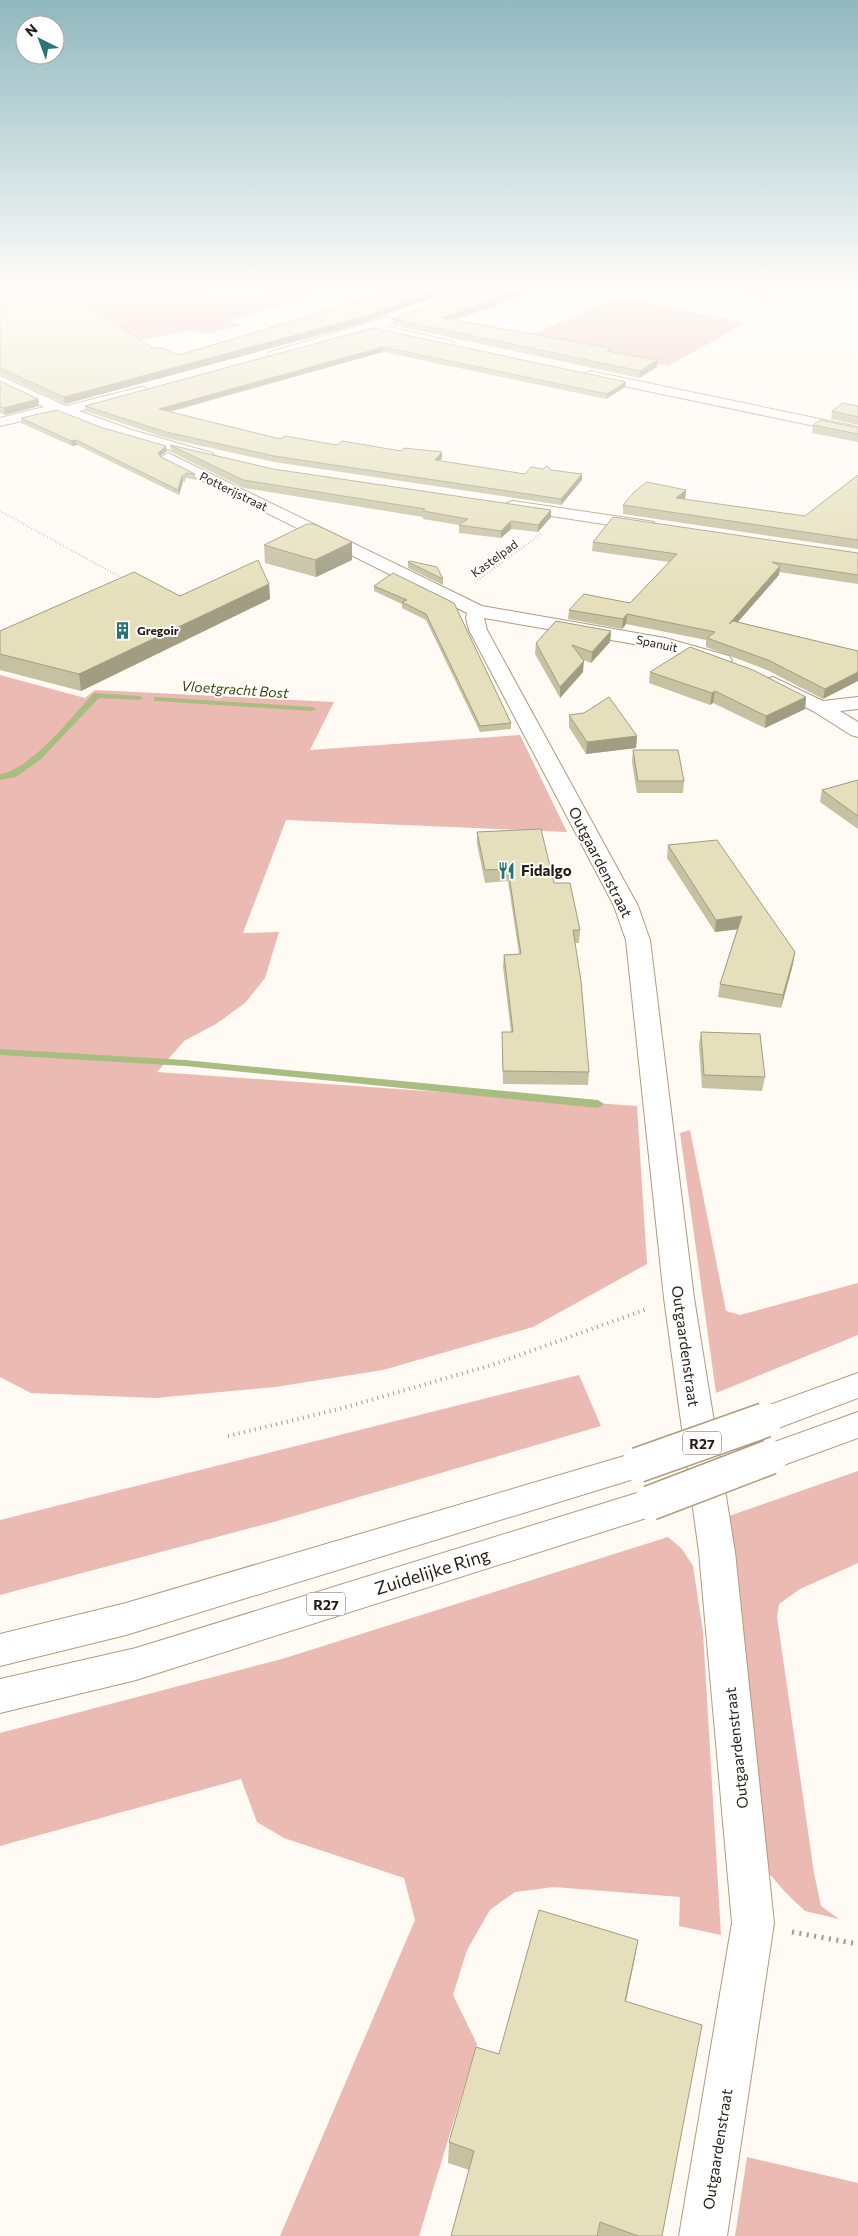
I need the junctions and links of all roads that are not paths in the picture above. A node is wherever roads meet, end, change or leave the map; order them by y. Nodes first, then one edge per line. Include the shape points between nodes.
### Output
1 (16, 388) edge
2 (148, 388) edge
3 (650, 388) edge
4 (62, 409) junction
5 (0, 422) edge
6 (858, 432) edge
7 (167, 446) junction
8 (224, 460) edge
9 (498, 504) edge
10 (664, 528) edge
11 (465, 605) junction
12 (742, 668) edge
13 (759, 676) edge
14 (858, 704) edge
15 (820, 707) junction
16 (858, 731) edge
17 (858, 1386) edge
18 (858, 1425) edge
19 (0, 1650) edge
20 (0, 1696) edge
21 (703, 2236) edge

1 - 4 main road
2 - 4 main road
3 - 6 main road
4 - 5 main road
4 - 7 main road
7 - 8 main road
7 - 11 main road, Potterijstraat via 161,451 166,457
9 - 10 main road
11 - 12 main road, Spanuit via 665,644
11 - 21 main road, Outgaardenstraat via 475,618 478,630 626,906 638,940 678,1298 717,1552 753,1923
13 - 15 main road
14 - 15 main road
15 - 16 main road
17 - 19 main road, R27, bridge via 638,1465 126,1619
18 - 20 main road, Zuidelijke Ring / R27, bridge via 650,1503 136,1664

